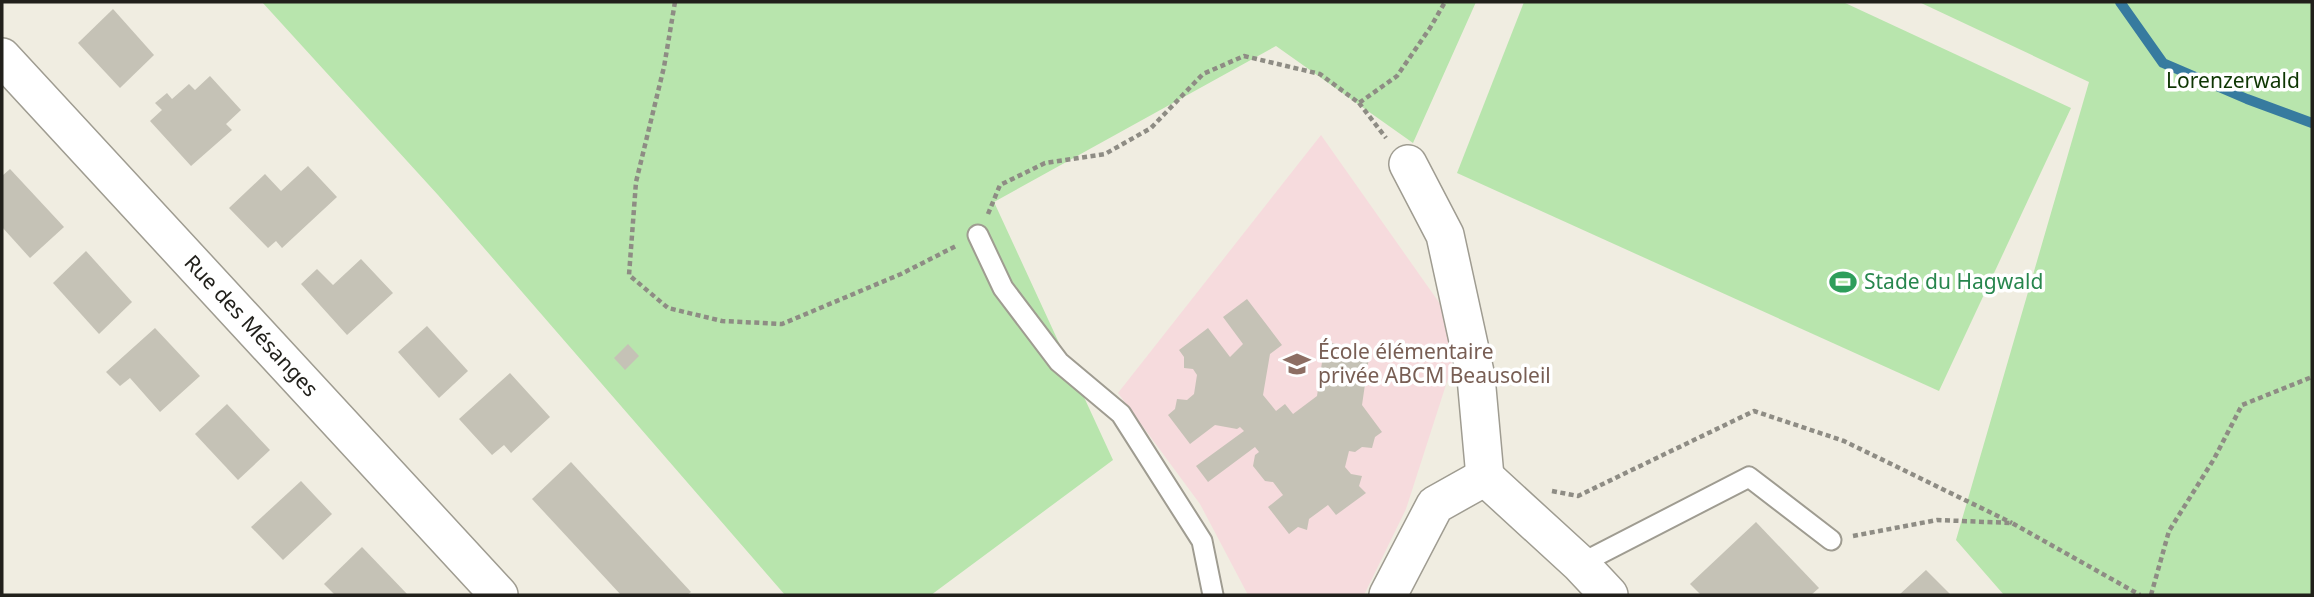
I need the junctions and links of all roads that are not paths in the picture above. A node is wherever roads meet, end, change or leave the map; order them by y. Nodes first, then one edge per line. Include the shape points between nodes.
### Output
1 (2, 57) edge
2 (1408, 164) road end
3 (978, 235) road end
4 (1485, 477) junction
5 (1831, 540) road end
6 (1580, 564) junction
7 (499, 595) edge
8 (1213, 595) edge
9 (1388, 595) edge
10 (1609, 595) edge

1 - 7 street, Rue des Mésanges
2 - 4 street via 1445,235 1476,377
3 - 8 lane via 1003,288 1051,352 1121,414 1202,541
4 - 6 street
4 - 9 street via 1435,506
5 - 6 lane via 1749,477
6 - 10 street

